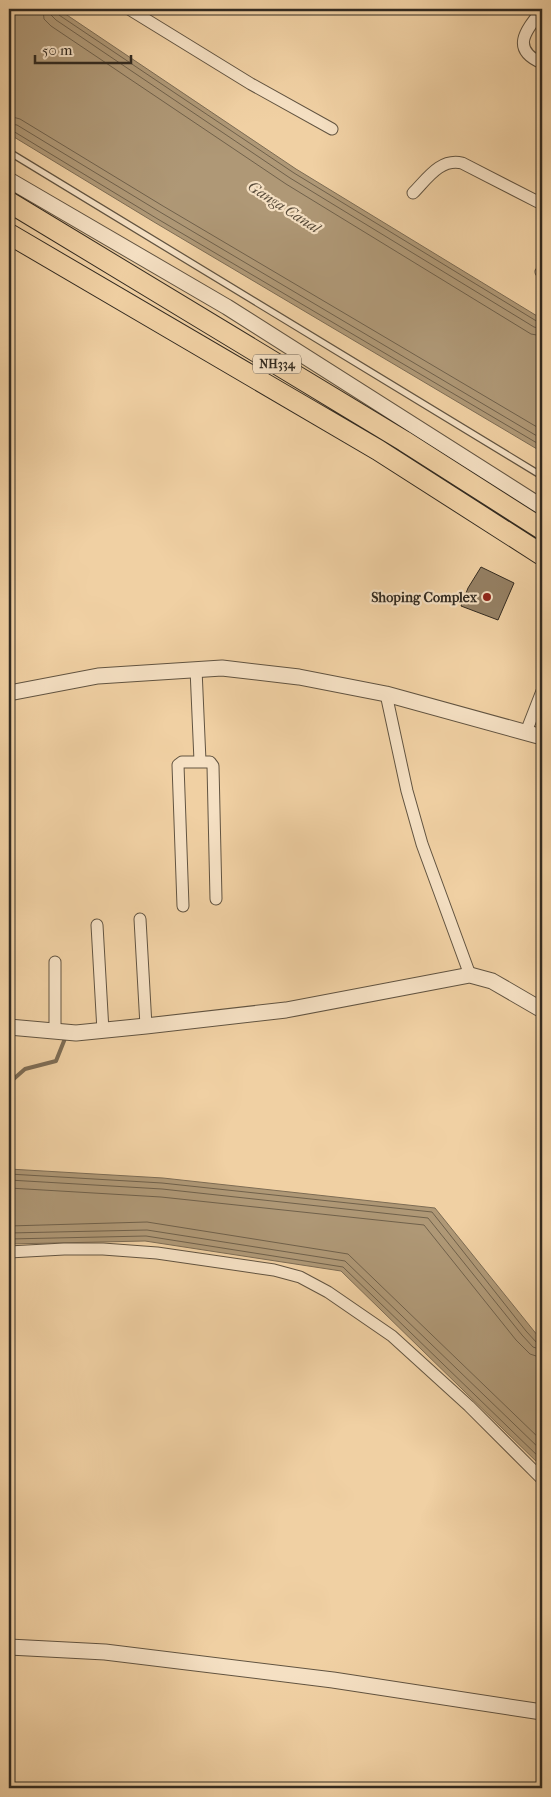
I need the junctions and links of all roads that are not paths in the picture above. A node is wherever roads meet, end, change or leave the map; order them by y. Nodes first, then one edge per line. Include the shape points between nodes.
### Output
1 (129, 9) edge
2 (542, 10) edge
3 (542, 63) edge
4 (332, 129) dead end
5 (9, 152) edge
6 (9, 180) edge
7 (413, 193) dead end
8 (9, 202) edge
9 (542, 204) edge
10 (9, 234) edge
11 (542, 476) edge
12 (542, 508) edge
13 (542, 529) edge
14 (539, 553) edge
15 (196, 669) junction
16 (542, 691) edge
17 (9, 693) edge
18 (386, 694) junction
19 (526, 732) junction
20 (542, 737) edge
21 (200, 761) junction
22 (216, 899) dead end
23 (183, 906) dead end
24 (140, 918) dead end
25 (97, 925) dead end
26 (55, 962) dead end
27 (470, 975) junction
28 (542, 1010) edge
29 (146, 1026) junction
30 (9, 1027) edge
31 (55, 1030) junction
32 (103, 1030) junction
33 (9, 1252) edge
34 (542, 1479) edge
35 (9, 1647) edge
36 (542, 1712) edge

1 - 4 street
2 - 3 street via 523,39 525,49 533,59
5 - 11 lane
6 - 12 street via 228,307
7 - 9 street via 438,168 453,161
8 - 13 highway, NH334 via 396,436
10 - 14 highway, NH334 via 378,450
15 - 17 street via 98,676
15 - 18 street via 222,668 299,677
15 - 21 street
16 - 19 street
18 - 19 street
18 - 27 street via 422,844
19 - 20 street
21 - 22 street via 210,762 213,766
21 - 23 street via 178,765
24 - 29 street
25 - 32 street
26 - 31 street
27 - 28 street via 492,981
27 - 29 street via 286,1010
29 - 32 street
30 - 31 street
31 - 32 street via 76,1033
33 - 34 street via 64,1248 157,1253 274,1270 300,1277 392,1336
35 - 36 street via 105,1652 333,1680

